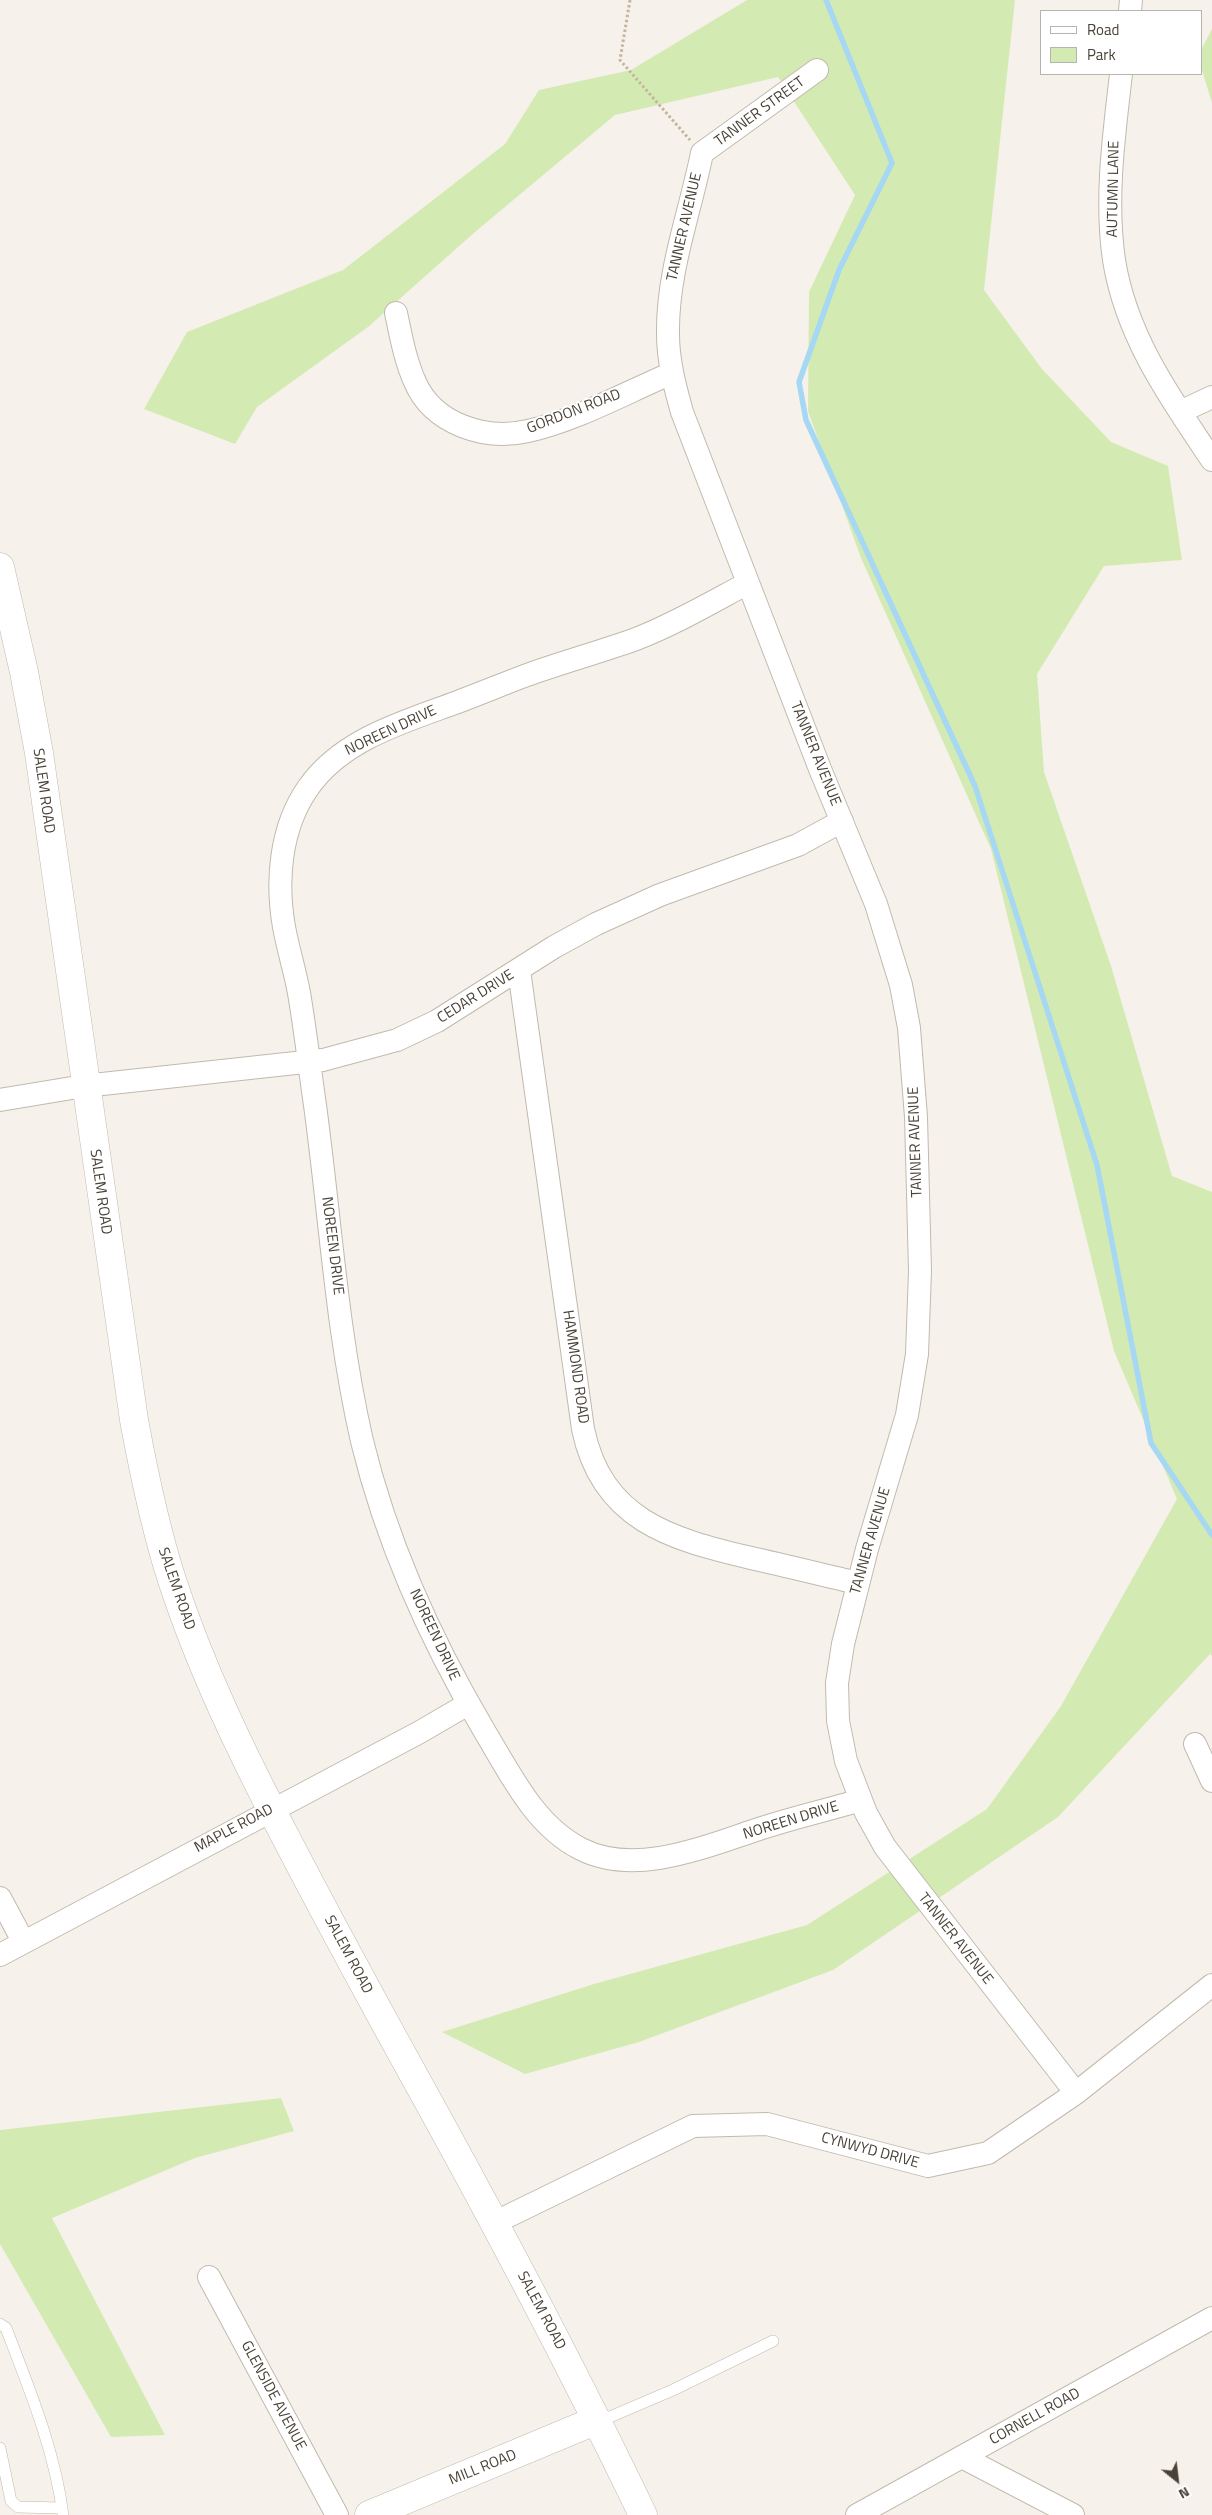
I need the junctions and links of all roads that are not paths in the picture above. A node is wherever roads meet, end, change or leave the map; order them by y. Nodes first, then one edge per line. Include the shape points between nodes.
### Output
1 (818, 70) dead end
2 (1121, 75) edge
3 (702, 153) joint
4 (396, 312) dead end
5 (672, 373) junction
6 (1212, 397) edge
7 (1180, 412) junction
8 (1212, 460) edge
9 (0, 568) edge
10 (748, 583) junction
11 (842, 820) junction
12 (520, 970) junction
13 (308, 1062) junction
14 (84, 1086) junction
15 (0, 1100) edge
16 (858, 1583) junction
17 (468, 1704) junction
18 (1195, 1744) dead end
19 (1212, 1781) edge
20 (860, 1800) junction
21 (272, 1810) junction
22 (0, 1898) edge
23 (23, 1941) junction
24 (0, 1955) edge
25 (1212, 1985) edge
26 (1076, 2093) junction
27 (494, 2222) junction
28 (210, 2277) dead end
29 (1212, 2318) edge
30 (0, 2324) edge
31 (773, 2341) dead end
32 (598, 2421) junction
33 (0, 2448) edge
34 (962, 2457) junction
35 (63, 2511) edge
36 (337, 2515) edge
37 (369, 2515) edge
38 (642, 2515) edge
39 (857, 2515) edge
40 (1073, 2515) edge

1 - 3 street, TANNER STREET
2 - 7 street, AUTUMN LANE via 1112,182 1114,260 1127,312 1138,338
3 - 5 street, TANNER AVENUE via 674,276 668,333
4 - 5 street, GORDON ROAD via 415,384 435,411 470,429 508,434 543,427
5 - 10 street, TANNER AVENUE via 682,412
6 - 7 street
7 - 8 street, AUTUMN LANE
9 - 14 street, SALEM ROAD via 33,721
10 - 11 street, TANNER AVENUE
10 - 13 street, NOREEN DRIVE via 641,637 532,673 392,728 353,746 320,772 296,806 282,871 284,922 299,994
11 - 12 street, CEDAR DRIVE via 798,845 660,895 618,914 554,947
11 - 16 street, TANNER AVENUE via 876,904 906,1007 914,1082 920,1271 919,1333 911,1394
12 - 13 street, CEDAR DRIVE via 417,1032 358,1052
12 - 16 street, HAMMOND ROAD via 583,1429 596,1470 620,1503 637,1517 673,1536 708,1548
13 - 14 street, CEDAR DRIVE
13 - 17 street, NOREEN DRIVE via 340,1313 356,1410 371,1475 422,1616
14 - 15 street, CEDAR DRIVE
14 - 21 street, SALEM ROAD via 134,1420 160,1542 211,1683
16 - 20 street, TANNER AVENUE via 841,1657 837,1702 841,1741
17 - 20 street, NOREEN DRIVE via 540,1817 577,1848 592,1854 624,1859 656,1858
17 - 21 street, MAPLE ROAD
18 - 19 street
20 - 26 street, TANNER AVENUE via 895,1862
21 - 23 street, MAPLE ROAD
21 - 27 street, SALEM ROAD via 345,1951
22 - 23 street
23 - 24 street, MAPLE ROAD
25 - 26 street, CYNWYD DRIVE
26 - 27 street, CYNWYD DRIVE via 988,2153 928,2166 767,2124 693,2126
27 - 32 street, SALEM ROAD
28 - 36 street, GLENSIDE AVENUE
29 - 34 street, CORNELL ROAD
30 - 35 lane via 6,2328 26,2379 59,2484
31 - 32 lane via 673,2390
32 - 37 street, MILL ROAD
32 - 38 street, SALEM ROAD
33 - 35 lane via 11,2501 18,2507
34 - 39 street, CORNELL ROAD
34 - 40 street

